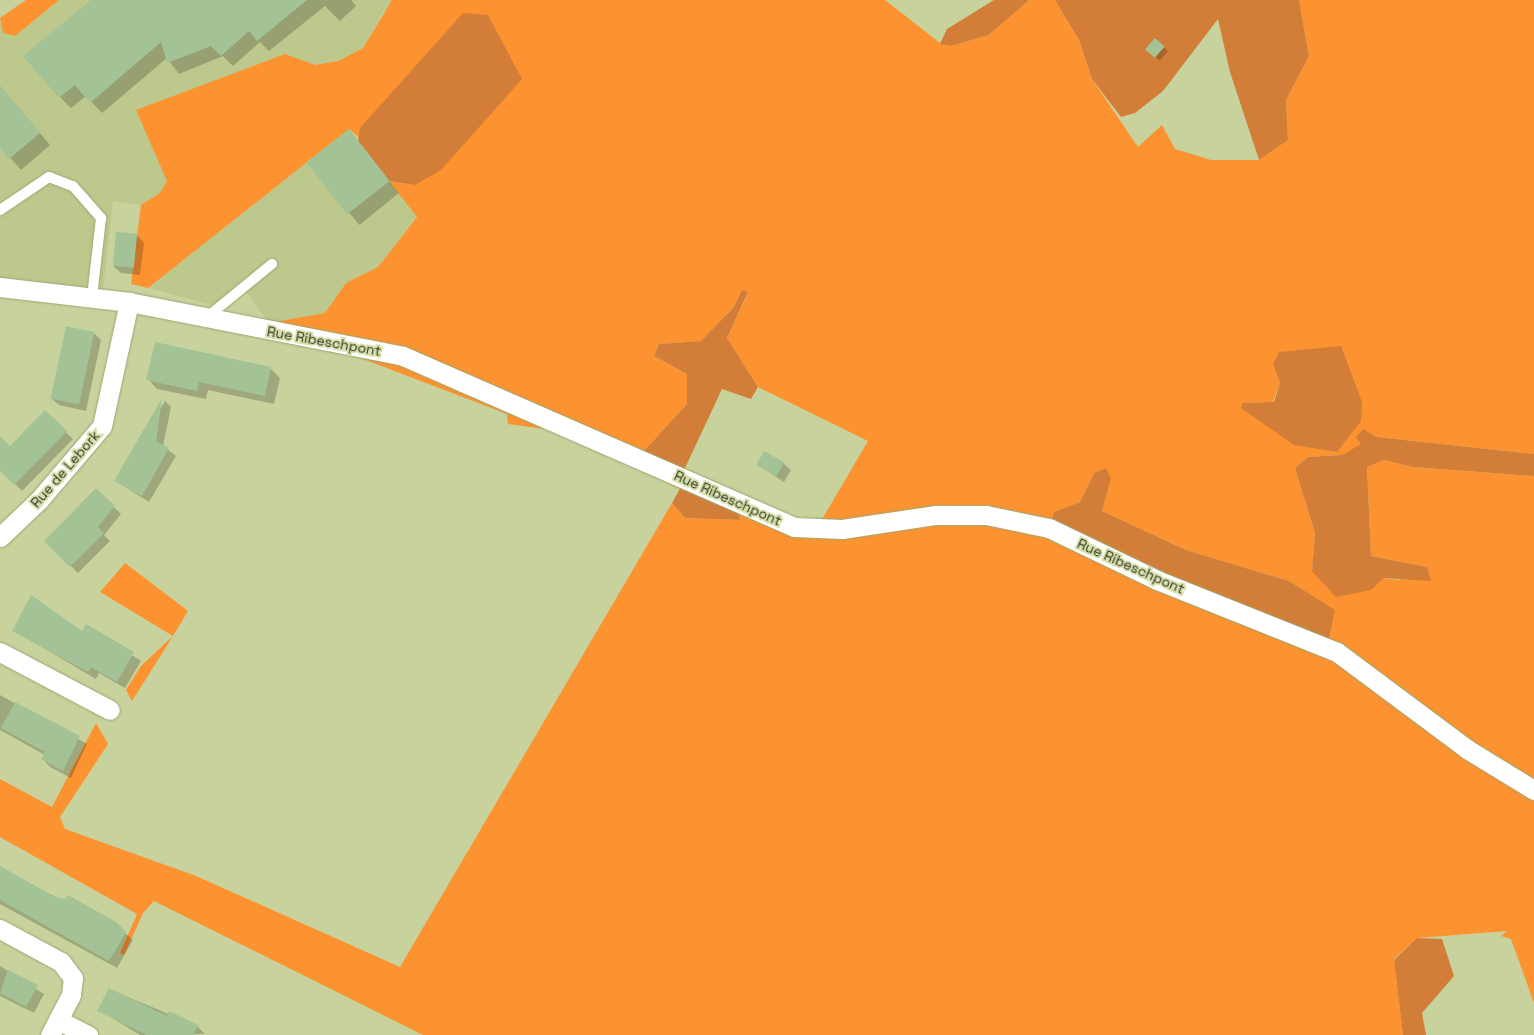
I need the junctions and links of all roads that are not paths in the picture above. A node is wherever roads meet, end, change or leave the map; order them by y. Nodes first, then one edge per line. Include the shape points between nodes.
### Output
1 (0, 210) edge
2 (272, 264) dead end
3 (0, 287) edge
4 (92, 297) junction
5 (128, 302) junction
6 (207, 317) junction
7 (0, 537) edge
8 (0, 652) edge
9 (110, 710) dead end
10 (1534, 790) edge
11 (0, 929) edge
12 (54, 1028) edge
13 (88, 1035) edge

1 - 4 lane via 49,177 73,186 101,218
2 - 6 lane
3 - 4 street, Rue Ribeschpont
4 - 5 street, Rue Ribeschpont
5 - 6 street, Rue Ribeschpont
5 - 7 street, Rue de Lebork via 102,426 39,500
6 - 10 street, Rue Ribeschpont via 403,356 794,527 842,529 936,515 986,515 1049,528 1158,580 1337,652 1475,754
8 - 9 street via 69,692
11 - 12 street via 69,970 73,986
12 - 13 street

